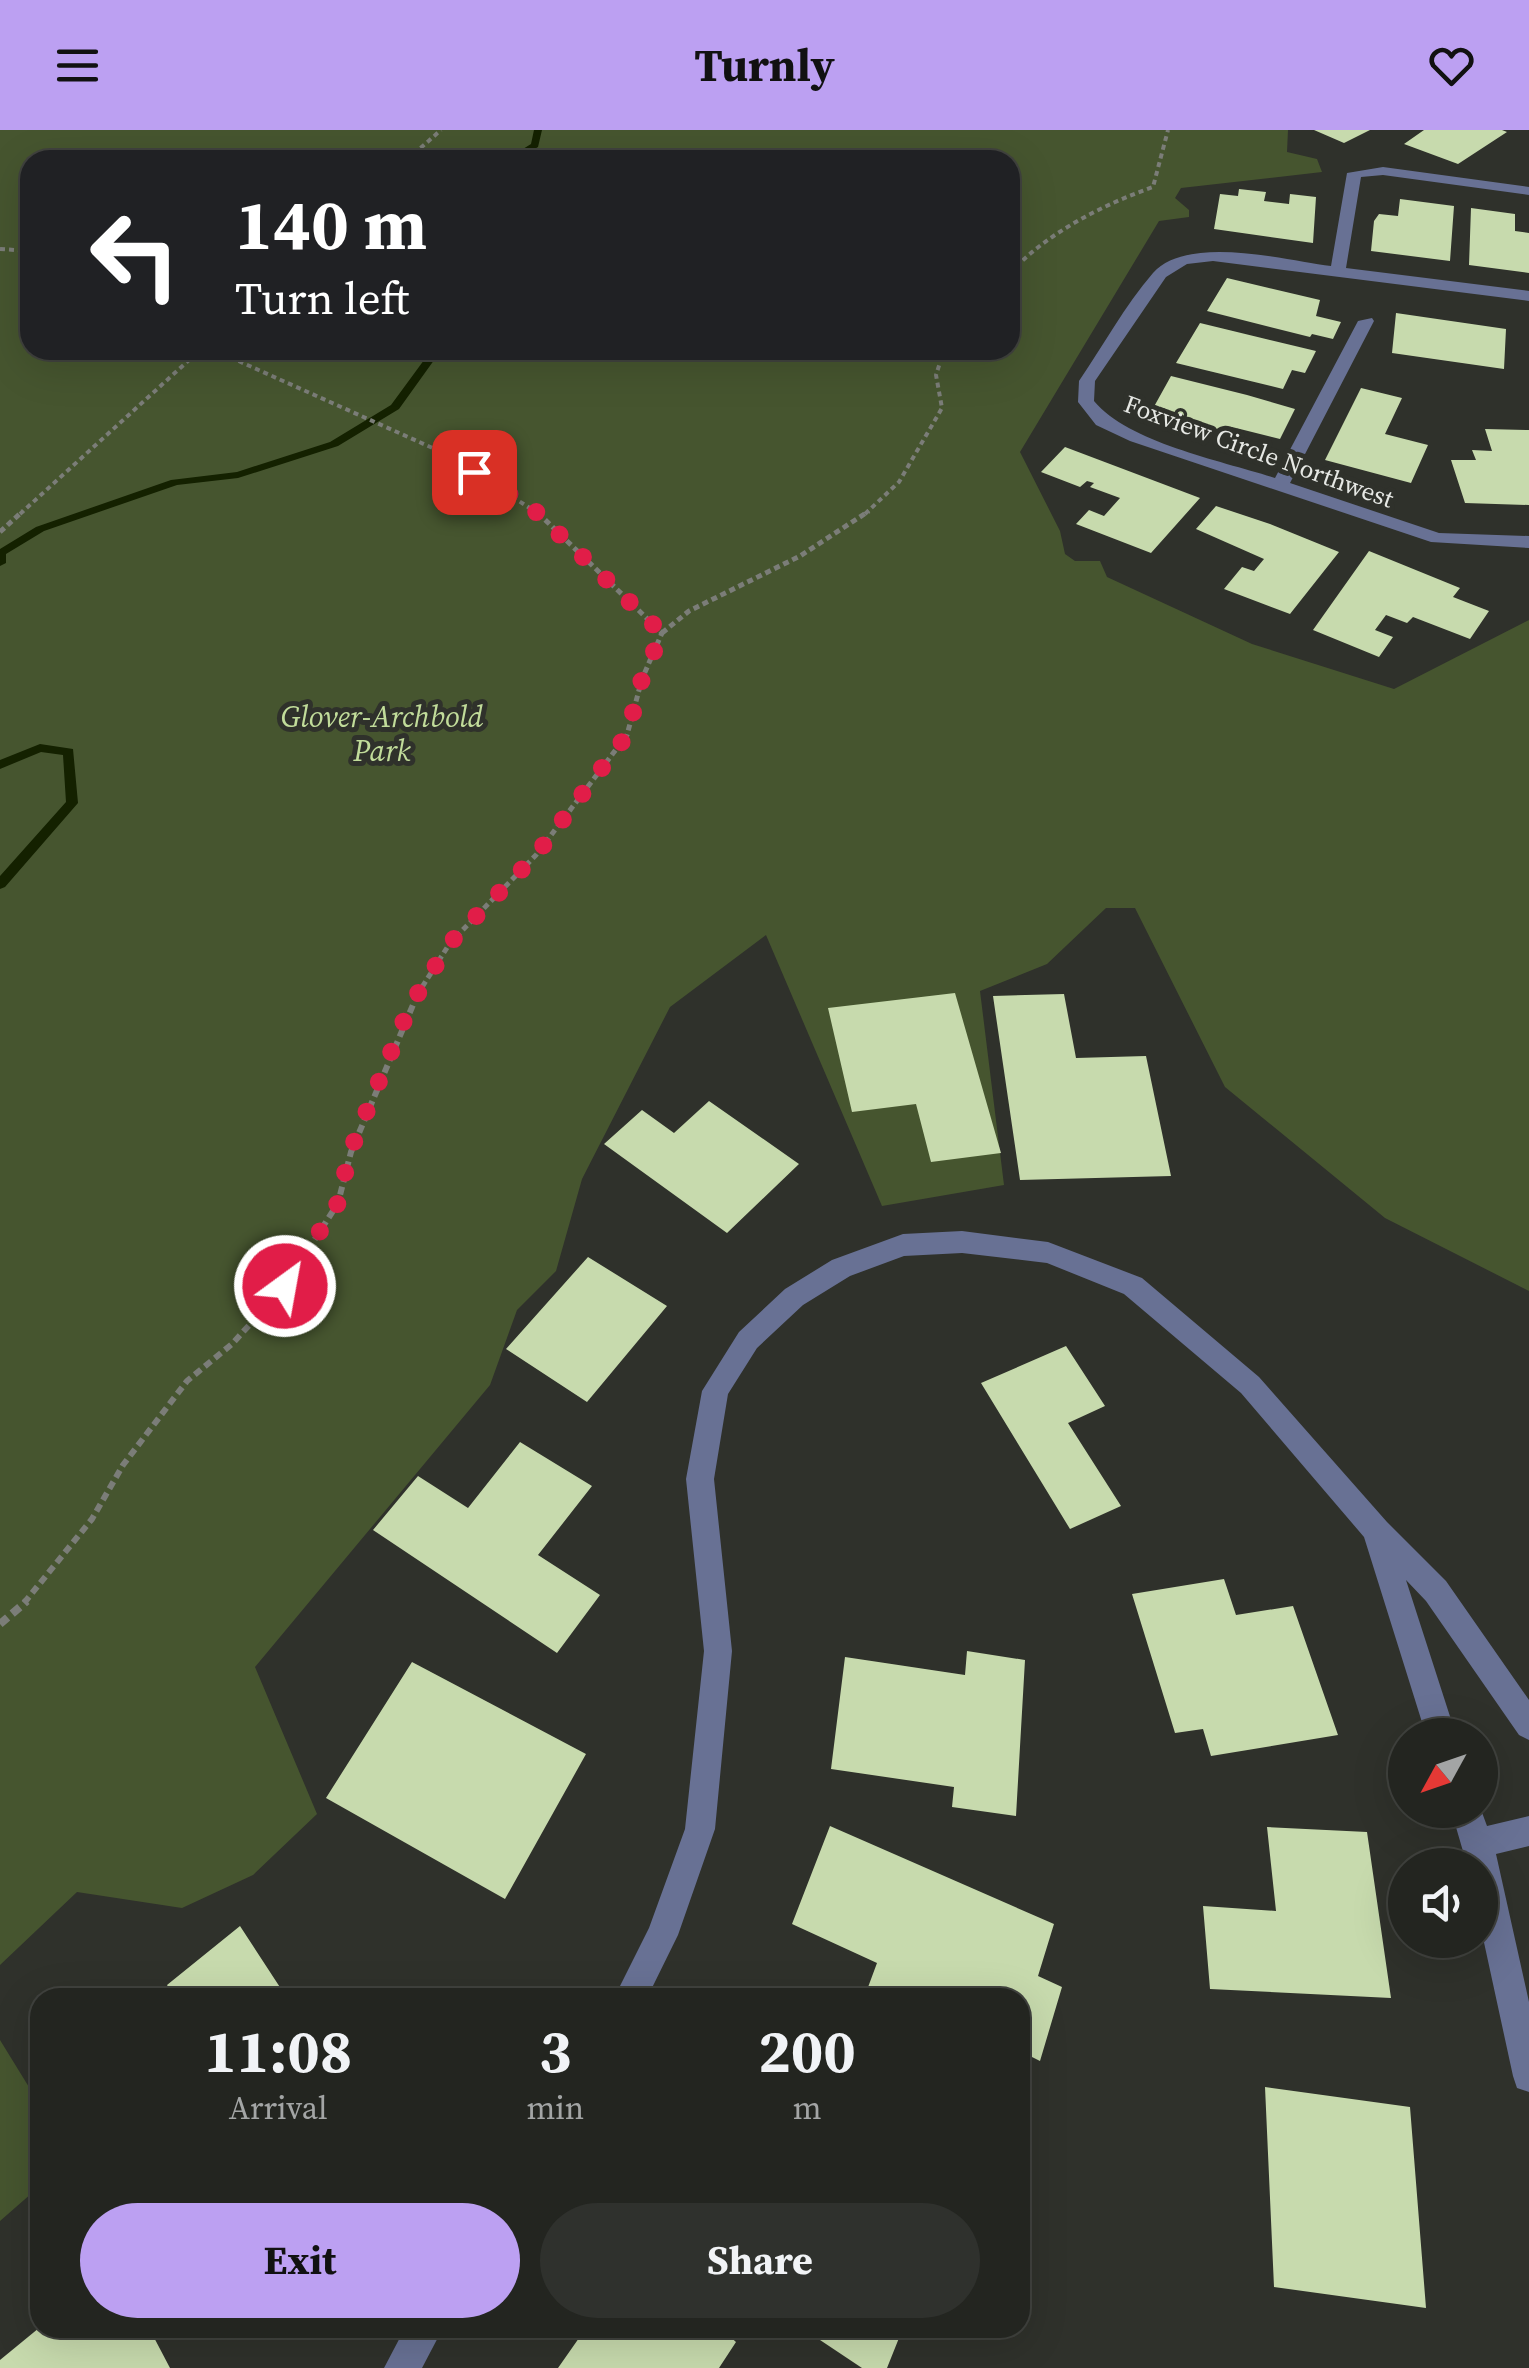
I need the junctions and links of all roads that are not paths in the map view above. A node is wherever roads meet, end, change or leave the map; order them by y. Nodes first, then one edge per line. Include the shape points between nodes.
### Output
1 (1529, 190) edge
2 (1338, 271) junction
3 (1529, 296) edge
4 (1366, 322) dead end
5 (1280, 486) junction
6 (1529, 542) edge
7 (1376, 1531) junction
8 (1435, 1718) edge
9 (1529, 1725) edge
10 (1473, 1828) edge
11 (1529, 1831) edge
12 (1478, 1843) junction
13 (635, 1988) edge
14 (1529, 2076) edge
15 (419, 2338) edge
16 (402, 2368) edge

1 - 2 street via 1383,171 1354,174
2 - 3 street, Foxview Circle Northwest
2 - 5 street, Foxview Circle Northwest via 1213,256 1183,260 1146,290 1087,380 1086,402 1102,421
4 - 5 street
5 - 6 street, Foxview Circle Northwest via 1437,538
7 - 8 street
7 - 9 street via 1436,1590
7 - 13 street via 1250,1385 1133,1286 1048,1254 962,1242 902,1245 841,1268 794,1297 748,1340 716,1390 700,1480 718,1651 700,1829 662,1936
10 - 12 street
11 - 12 street
12 - 14 street
15 - 16 street

